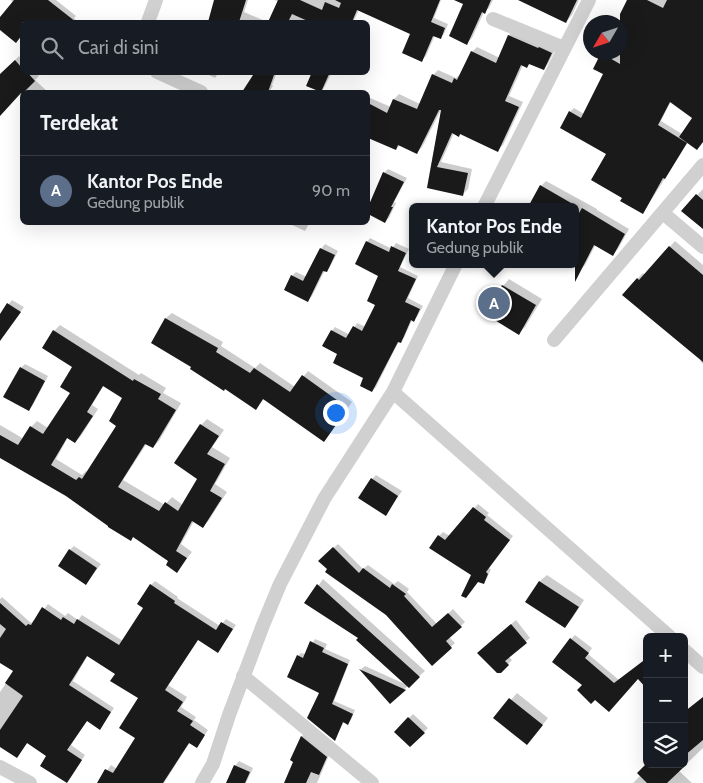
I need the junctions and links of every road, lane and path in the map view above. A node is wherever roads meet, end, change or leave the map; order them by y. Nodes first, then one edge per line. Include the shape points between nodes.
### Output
1 (156, 0) edge
2 (588, 0) edge
3 (493, 19) dead end
4 (149, 20) edge
5 (564, 48) junction
6 (164, 75) edge
7 (198, 90) edge
8 (703, 165) edge
9 (486, 203) edge
10 (663, 213) junction
11 (703, 247) edge
12 (454, 268) edge
13 (554, 340) dead end
14 (393, 392) junction
15 (665, 633) edge
16 (688, 654) edge
17 (703, 667) edge
18 (244, 676) junction
19 (0, 767) edge
20 (30, 783) edge
21 (202, 783) edge
22 (372, 783) edge

1 - 4 street
2 - 5 street
3 - 5 street
5 - 9 street
6 - 7 street
8 - 10 street
10 - 11 street
10 - 13 street
12 - 14 street
14 - 15 street
14 - 18 street via 324,499 280,584
16 - 17 street
18 - 21 street via 213,764
18 - 22 street
19 - 20 street

